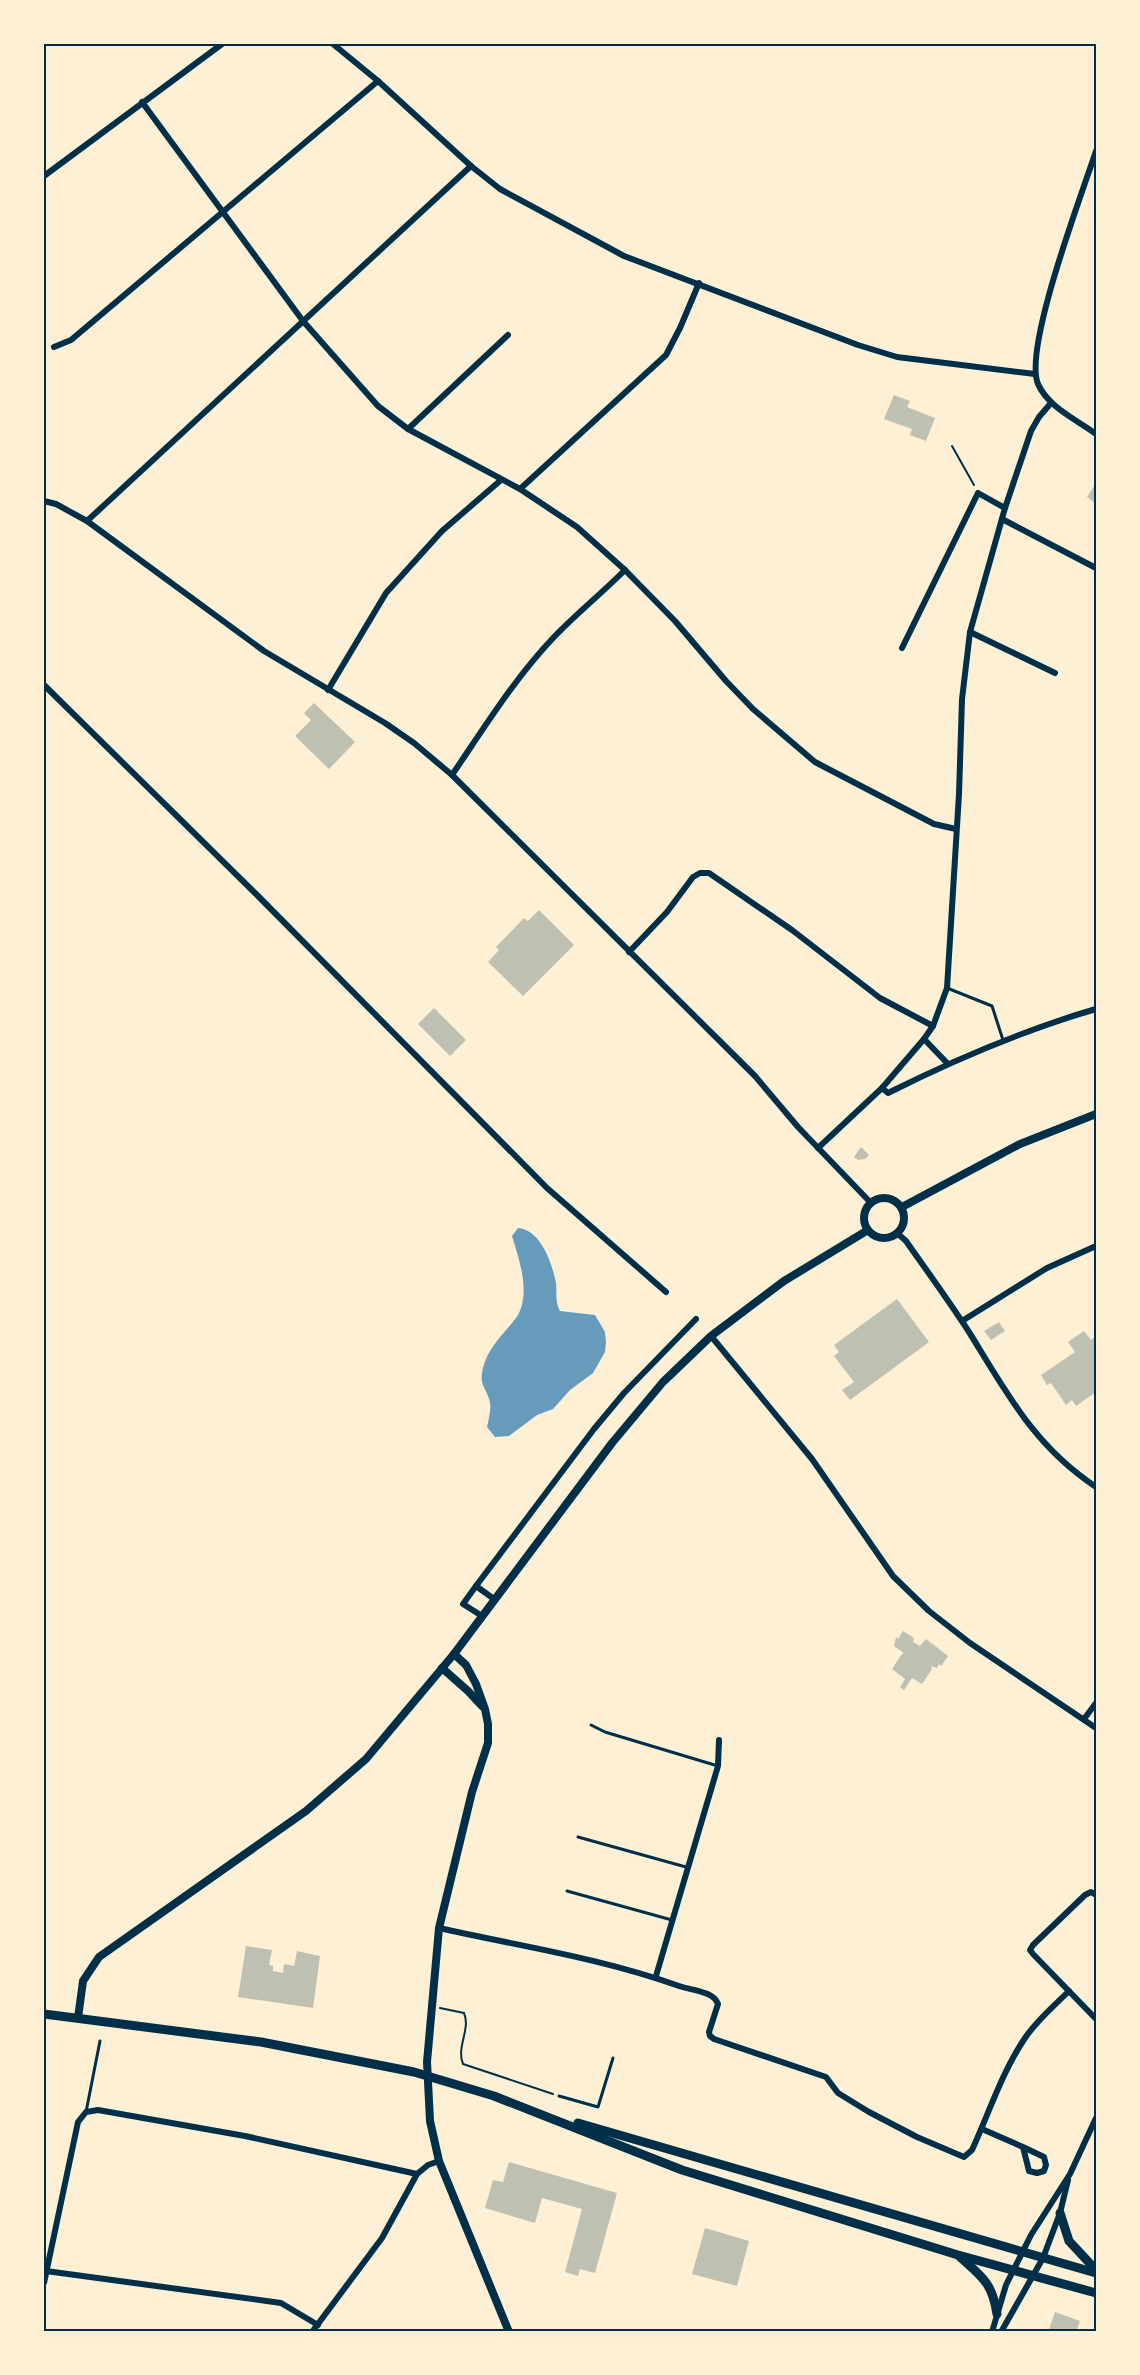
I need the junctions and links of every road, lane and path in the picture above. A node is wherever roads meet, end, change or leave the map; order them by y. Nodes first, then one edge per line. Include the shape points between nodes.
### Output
1 (222, 44) edge
2 (333, 44) edge
3 (378, 81) junction
4 (142, 102) junction
5 (1096, 151) edge
6 (471, 166) junction
7 (44, 176) edge
8 (222, 212) junction
9 (699, 283) junction
10 (303, 321) junction
11 (508, 335) dead end
12 (54, 347) dead end
13 (1035, 374) junction
14 (1051, 402) junction
15 (408, 429) junction
16 (1096, 434) edge
17 (952, 446) dead end
18 (501, 480) junction
19 (520, 489) junction
20 (978, 493) junction
21 (44, 501) edge
22 (1005, 508) junction
23 (1002, 519) junction
24 (87, 521) junction
25 (1096, 568) edge
26 (625, 570) junction
27 (970, 632) junction
28 (902, 648) dead end
29 (1055, 673) dead end
30 (44, 685) edge
31 (328, 690) junction
32 (452, 776) junction
33 (956, 829) junction
34 (629, 952) junction
35 (947, 988) junction
36 (1096, 1009) edge
37 (933, 1026) junction
38 (924, 1039) junction
39 (1003, 1040) junction
40 (947, 1063) junction
41 (882, 1088) junction
42 (1096, 1114) edge
43 (818, 1148) junction
44 (871, 1203) junction
45 (902, 1207) junction
46 (868, 1230) junction
47 (897, 1233) junction
48 (1096, 1246) edge
49 (666, 1292) dead end
50 (696, 1319) dead end
51 (962, 1322) junction
52 (711, 1336) junction
53 (1096, 1487) edge
54 (476, 1586) junction
55 (494, 1599) junction
56 (482, 1616) junction
57 (454, 1654) junction
58 (442, 1668) junction
59 (1096, 1703) edge
60 (485, 1709) junction
61 (1084, 1719) junction
62 (591, 1725) dead end
63 (1096, 1728) edge
64 (719, 1740) dead end
65 (718, 1766) junction
66 (578, 1837) dead end
67 (688, 1868) junction
68 (567, 1891) dead end
69 (1096, 1895) edge
70 (673, 1920) junction
71 (439, 1928) junction
72 (656, 1977) junction
73 (1069, 1991) junction
74 (432, 2007) junction
75 (44, 2014) edge
76 (78, 2018) junction
77 (1096, 2019) edge
78 (100, 2041) dead end
79 (613, 2058) dead end
80 (427, 2076) junction
81 (559, 2096) joint
82 (532, 2110) junction
83 (86, 2112) junction
84 (1096, 2118) edge
85 (982, 2129) junction
86 (1023, 2147) junction
87 (439, 2161) junction
88 (417, 2174) junction
89 (1070, 2174) junction
90 (1060, 2213) junction
91 (1024, 2252) junction
92 (958, 2254) junction
93 (1043, 2258) junction
94 (1014, 2269) junction
95 (46, 2271) junction
96 (1096, 2271) edge
97 (1034, 2275) junction
98 (44, 2283) edge
99 (1096, 2294) edge
100 (997, 2314) junction
101 (318, 2325) junction
102 (312, 2331) edge
103 (509, 2331) edge
104 (992, 2331) edge
105 (1001, 2331) edge

1 - 4 street
2 - 3 street
3 - 6 street
3 - 8 street
4 - 7 street
4 - 8 street
5 - 13 street via 1053,280 1035,356
6 - 9 street via 500,189 624,256
6 - 10 street
8 - 10 street
8 - 12 street via 71,340
9 - 13 street via 897,357
9 - 19 street via 666,355
10 - 15 street via 378,406
10 - 24 street
11 - 15 street
13 - 14 street
14 - 16 street
14 - 22 street via 1031,431
15 - 18 street
17 - 20 path
18 - 19 street
18 - 31 street via 442,531 386,593
19 - 26 street via 577,527
20 - 22 street
20 - 28 street
21 - 24 street
22 - 23 street
23 - 25 street
23 - 27 street
24 - 31 street via 264,651
26 - 32 street via 534,660
26 - 33 street via 753,709 815,762 934,824
27 - 29 street
27 - 33 street via 962,699
30 - 49 street via 547,1188
31 - 32 street via 414,743
32 - 34 street
33 - 35 street
34 - 37 street via 693,877 709,873 880,998
34 - 43 street via 755,1076
35 - 37 street
35 - 39 lane via 992,1006
36 - 39 street
37 - 38 street
38 - 40 street
38 - 41 street
39 - 40 street
40 - 41 street via 888,1093
41 - 43 street
42 - 45 street via 1020,1144
43 - 44 street
44 - 45 street via 884,1198
44 - 46 street via 865,1215
45 - 47 street via 904,1218
46 - 47 street via 882,1237
46 - 52 street via 784,1281
47 - 51 street
48 - 51 street via 1047,1268
50 - 54 street via 594,1429
51 - 53 street via 1032,1431 1053,1454
52 - 55 street via 633,1416
52 - 61 street via 812,1459 892,1576 970,1643
54 - 55 street
54 - 56 street via 463,1604
55 - 56 street
56 - 57 street
57 - 58 street
57 - 60 street via 466,1665
58 - 60 street
58 - 76 street via 366,1759 306,1811 99,1957 83,1980
59 - 61 street
60 - 71 street via 488,1743
61 - 63 street
62 - 65 lane
64 - 65 street
65 - 67 street
66 - 67 lane
67 - 70 street
68 - 70 lane
69 - 73 street via 1085,1895 1030,1950
70 - 72 street
71 - 72 street via 597,1960
71 - 74 street
72 - 85 street via 717,1999 709,2032 714,2039 826,2077 838,2093 917,2137 964,2157
73 - 77 street
73 - 85 street via 1026,2036
74 - 80 street
74 - 81 path via 464,2013 460,2056 463,2064
75 - 76 main road
76 - 80 main road via 261,2042
78 - 83 lane
79 - 81 lane via 598,2108
80 - 82 main road
80 - 87 street via 430,2121
82 - 91 main road
82 - 92 main road via 682,2170
83 - 88 street via 98,2110 245,2136
83 - 95 street via 78,2122
84 - 89 street
85 - 86 street
86 - 86 street via 1029,2171 1044,2171 1044,2157
87 - 88 street
87 - 103 street
88 - 101 street via 382,2238
89 - 90 street
89 - 91 street
90 - 93 street
90 - 96 main road via 1069,2241
91 - 93 main road
91 - 94 street
92 - 94 main road
92 - 100 main road via 989,2284
93 - 96 main road
93 - 97 street
94 - 97 main road
94 - 100 street
95 - 98 street
95 - 101 street via 281,2303
97 - 99 main road
97 - 105 street
100 - 104 street
101 - 102 street

